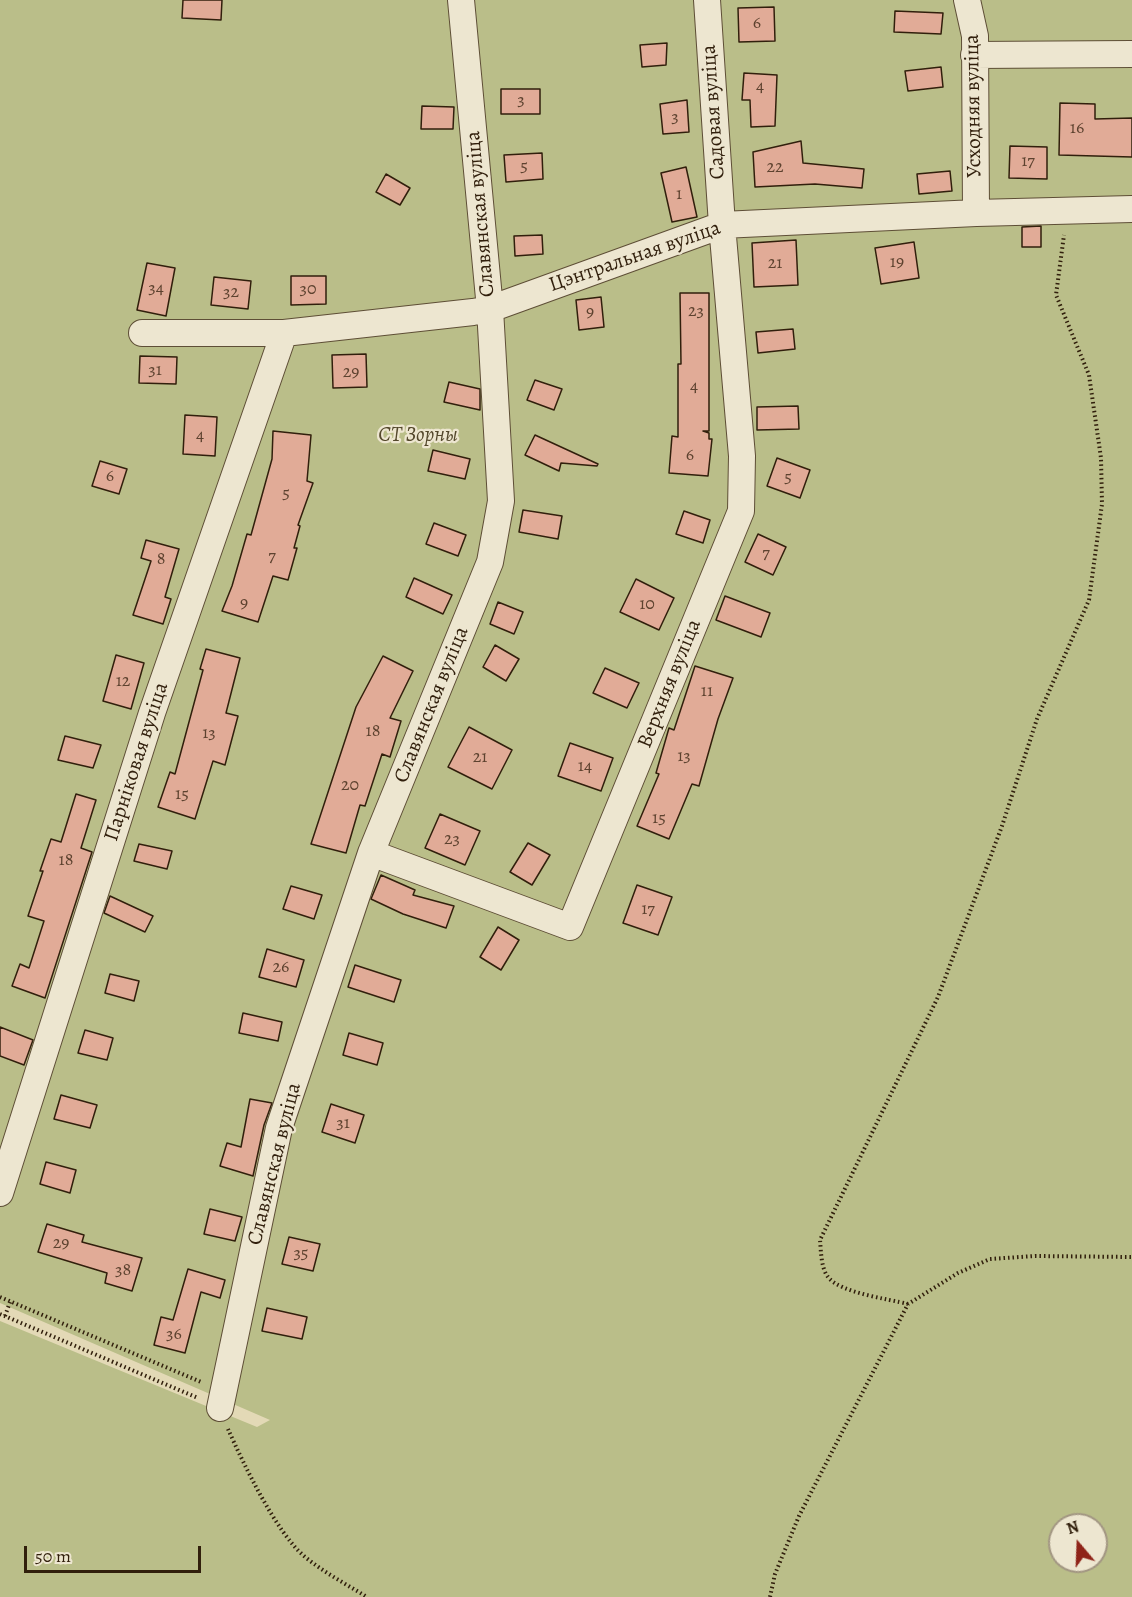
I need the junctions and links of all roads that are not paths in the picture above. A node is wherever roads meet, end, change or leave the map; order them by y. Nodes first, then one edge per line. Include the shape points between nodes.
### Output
1 (461, 0) edge
2 (707, 0) edge
3 (967, 0) edge
4 (1132, 54) edge
5 (974, 55) junction
6 (1132, 208) edge
7 (976, 213) junction
8 (722, 225) junction
9 (490, 309) junction
10 (142, 333) dead end
11 (284, 333) junction
12 (371, 853) junction
13 (0, 1193) edge
14 (221, 1400) road end

1 - 9 street, Славянская вуліца
2 - 8 street, Садовая вуліца
3 - 5 street, Усходняя вуліца via 975,36
4 - 5 street
5 - 7 street, Усходняя вуліца
6 - 7 street, Цэнтральная вуліца
7 - 8 street, Цэнтральная вуліца
8 - 9 street, Цэнтральная вуліца
8 - 12 street, Верхняя вуліца via 742,456 741,511 570,927
9 - 11 street, Цэнтральная вуліца
9 - 12 street, Славянская вуліца via 501,501 490,562
10 - 11 street, Цэнтральная вуліца
11 - 13 street, Парніковая вуліца via 152,713
12 - 14 street, Славянская вуліца via 279,1128

